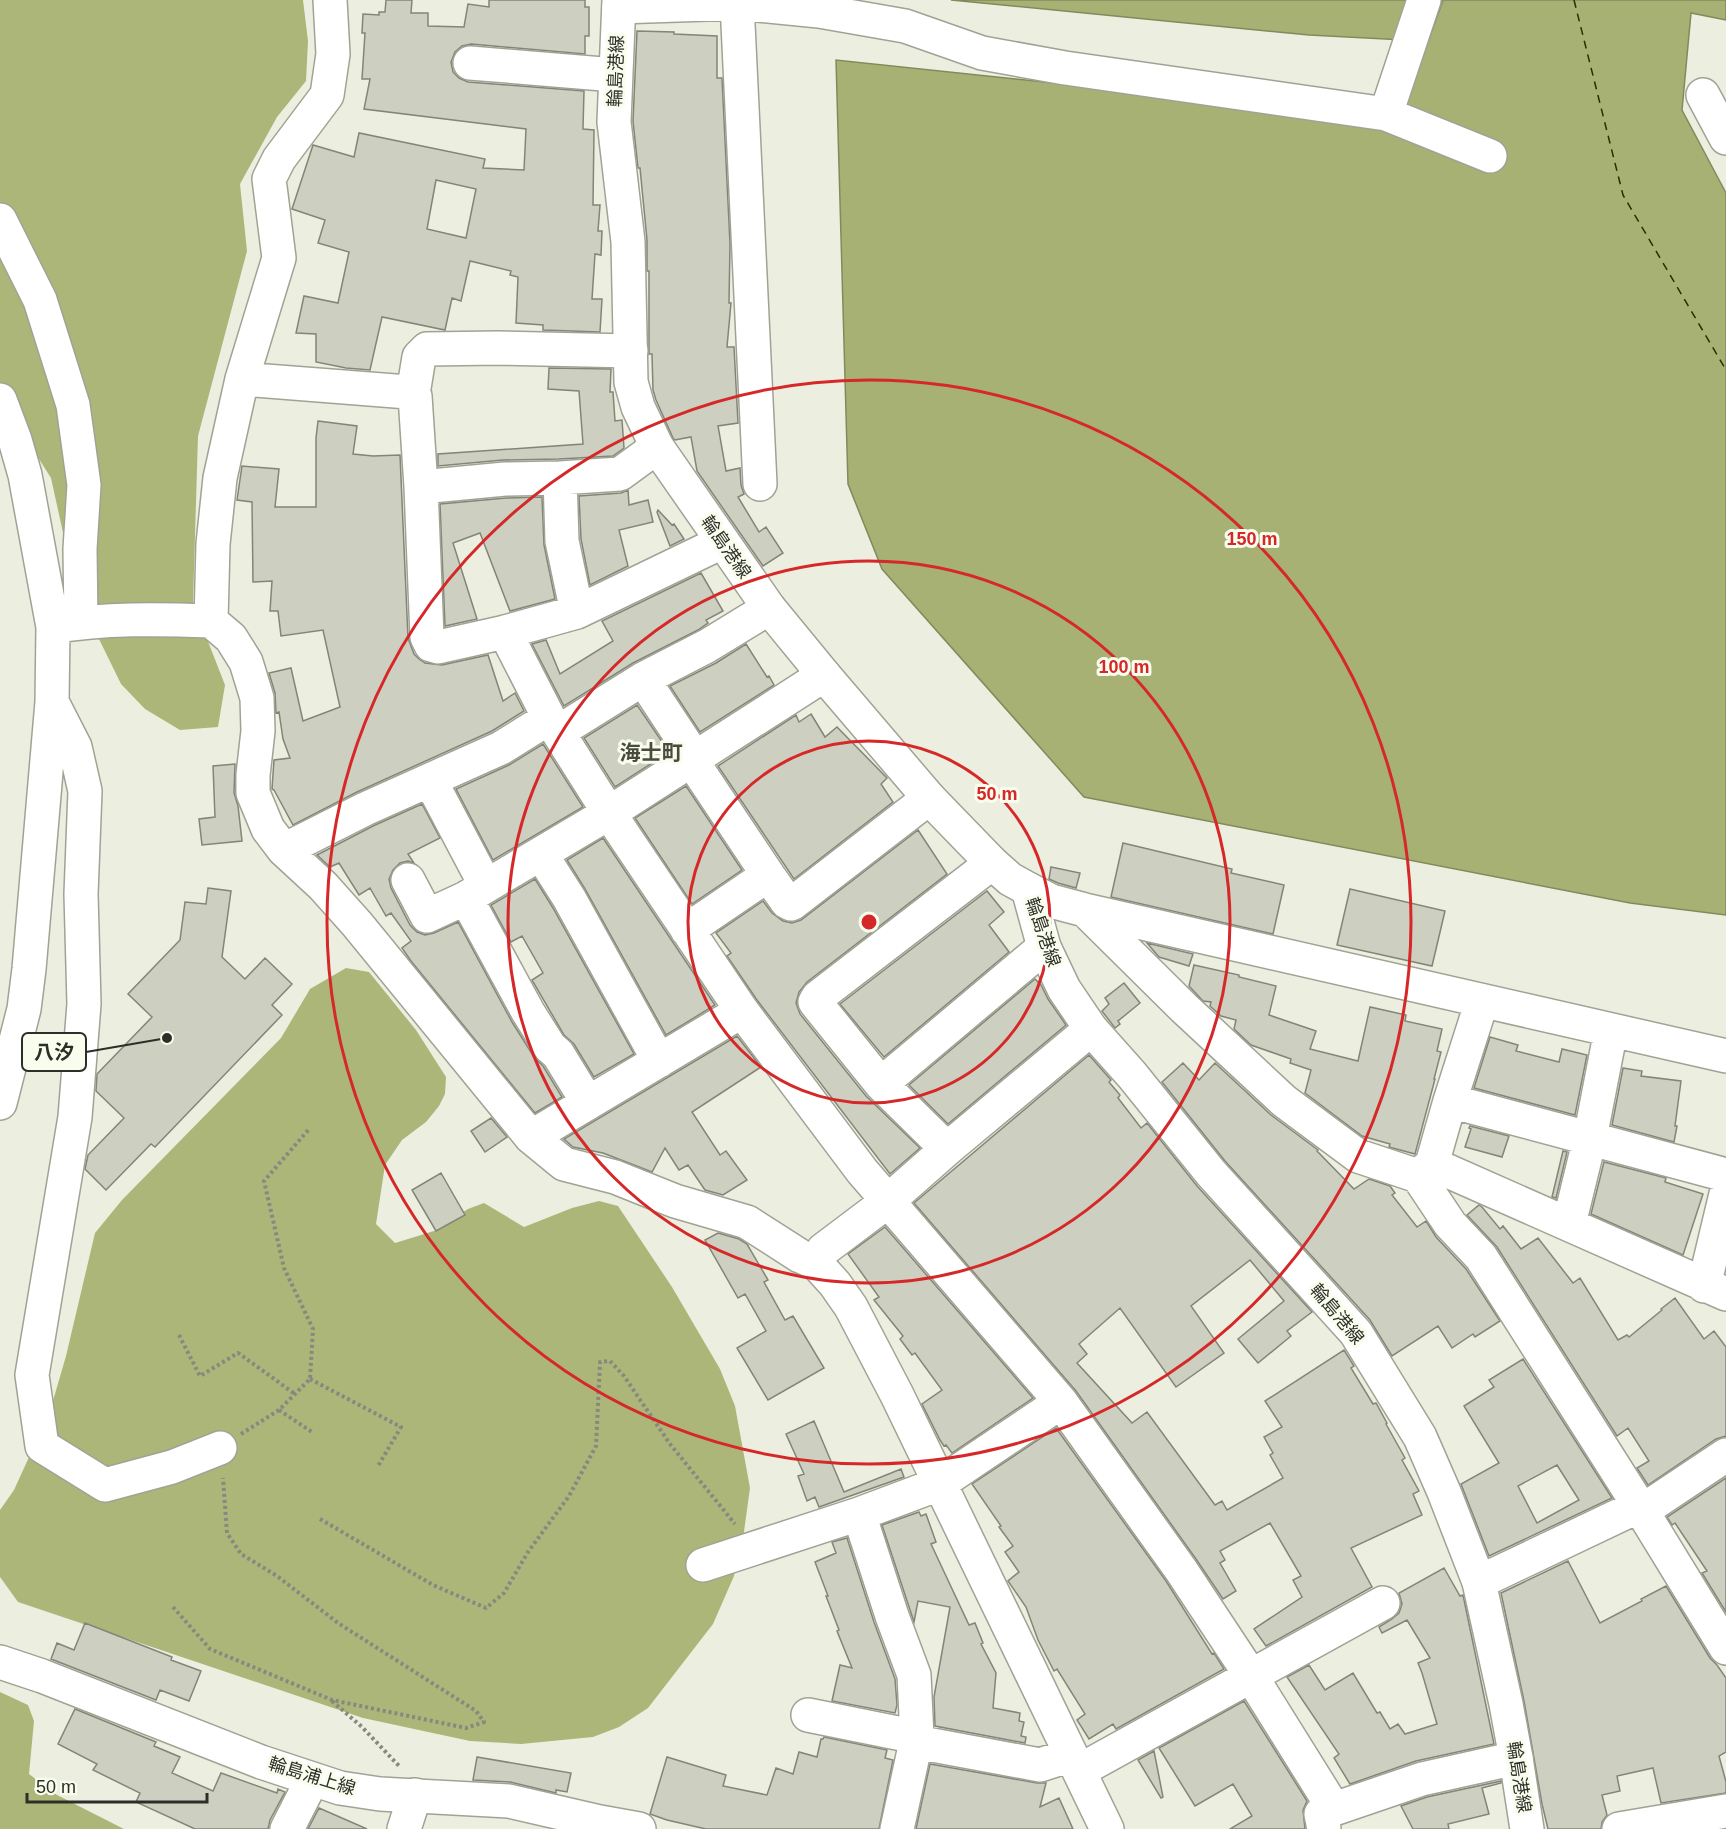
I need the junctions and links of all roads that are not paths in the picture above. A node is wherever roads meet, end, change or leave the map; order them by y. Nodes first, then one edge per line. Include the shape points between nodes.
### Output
1 (330, 0) edge
2 (1424, 0) edge
3 (737, 2) edge
4 (619, 4) edge
5 (470, 63) dead end
6 (615, 75) junction
7 (1703, 95) dead end
8 (1386, 114) junction
9 (1726, 138) edge
10 (1490, 156) dead end
11 (0, 220) edge
12 (631, 351) junction
13 (242, 379) junction
14 (413, 394) junction
15 (0, 400) edge
16 (657, 447) junction
17 (560, 478) junction
18 (760, 484) dead end
19 (421, 487) junction
20 (722, 542) junction
21 (769, 608) junction
22 (577, 612) junction
23 (212, 621) junction
24 (67, 625) junction
25 (506, 632) junction
26 (824, 675) junction
27 (643, 679) junction
28 (52, 702) junction
29 (554, 725) junction
30 (693, 759) junction
31 (430, 780) junction
32 (929, 798) junction
33 (609, 813) junction
34 (284, 850) junction
35 (541, 854) junction
36 (992, 863) junction
37 (768, 875) junction
38 (408, 880) dead end
39 (1028, 889) junction
40 (476, 892) junction
41 (1085, 910) junction
42 (687, 930) junction
43 (1044, 947) junction
44 (1482, 1001) junction
45 (742, 1011) junction
46 (1091, 1029) junction
47 (1611, 1030) junction
48 (1726, 1056) edge
49 (659, 1061) junction
50 (881, 1084) junction
51 (1450, 1101) junction
52 (0, 1102) edge
53 (588, 1103) junction
54 (531, 1137) junction
55 (1590, 1138) junction
56 (947, 1149) junction
57 (1425, 1170) junction
58 (1726, 1175) edge
59 (1726, 1194) edge
60 (888, 1201) junction
61 (1569, 1224) junction
62 (816, 1263) junction
63 (1715, 1290) edge
64 (1061, 1402) junction
65 (220, 1448) road end
66 (1726, 1455) edge
67 (939, 1484) junction
68 (1639, 1506) junction
69 (859, 1515) junction
70 (703, 1564) dead end
71 (1479, 1582) junction
72 (1383, 1603) dead end
73 (1726, 1648) edge
74 (0, 1662) edge
75 (1251, 1676) junction
76 (808, 1715) dead end
77 (918, 1737) junction
78 (1516, 1758) junction
79 (1075, 1763) junction
80 (312, 1780) junction
81 (415, 1795) junction
82 (1726, 1811) edge
83 (1329, 1819) edge
84 (599, 1826) edge
85 (287, 1829) edge
86 (404, 1829) edge
87 (639, 1829) edge
88 (897, 1829) edge
89 (1107, 1829) edge
90 (1527, 1829) edge
91 (1619, 1829) edge

1 - 13 street via 333,54 327,95 279,159 269,179 279,258
2 - 8 street
3 - 4 street
3 - 8 street via 905,26 982,53 1065,68
3 - 18 street
4 - 6 street, 輪島港線
5 - 6 street
6 - 12 street, 輪島港線 via 614,122 628,242
7 - 9 street
8 - 10 street
11 - 24 street via 40,300 73,405 84,485 80,549
12 - 14 street via 427,349 419,357
12 - 16 street, 輪島港線 via 631,382
13 - 14 street
13 - 23 street via 220,478 213,544
14 - 19 street
15 - 24 street
16 - 17 street via 620,474
16 - 20 street, 輪島港線
17 - 19 street
17 - 22 street via 562,541
19 - 25 street via 427,637 431,645 438,647
20 - 21 street, 輪島港線
20 - 22 street
21 - 26 street, 輪島港線
21 - 27 street
22 - 25 street
23 - 24 street
23 - 34 street via 231,638 246,662 257,698 253,793 268,829
24 - 28 street
25 - 29 street
26 - 30 street
26 - 32 street, 輪島港線
27 - 29 street
27 - 30 street
28 - 52 street via 24,1009
28 - 65 street via 75,747 85,791 81,894 84,1004 75,1118 32,1375 42,1446 105,1485 172,1467
29 - 31 street
29 - 33 street
30 - 33 street
30 - 37 street
31 - 34 street
31 - 40 street
32 - 36 street, 輪島港線
32 - 37 street via 793,903 787,902
33 - 35 street
33 - 42 street
34 - 54 street via 357,924
35 - 40 street
35 - 49 street
36 - 39 street, 輪島港線
36 - 50 street via 816,1000
37 - 42 street
38 - 40 street via 428,916
39 - 41 street
39 - 43 street, 輪島港線
40 - 53 street via 528,1012
41 - 44 street
41 - 57 street via 1284,1101 1358,1156
42 - 45 street
43 - 46 street, 輪島港線 via 1064,988
43 - 50 street
44 - 47 street
44 - 51 street
45 - 49 street
45 - 60 street via 861,1171
46 - 56 street
46 - 71 street, 輪島港線 via 1211,1173 1356,1333 1420,1437
47 - 48 street
47 - 55 street
49 - 53 street
50 - 56 street
51 - 55 street
51 - 57 street
53 - 54 street
54 - 62 street via 564,1164 615,1177 675,1201 747,1222
55 - 58 street
55 - 61 street
56 - 60 street
57 - 61 street
57 - 68 street via 1450,1224 1481,1257
59 - 63 street
60 - 62 street via 823,1250
60 - 64 street
61 - 63 street
62 - 67 street via 851,1307
64 - 67 street
64 - 75 street
66 - 68 street via 1654,1503
67 - 69 street
67 - 79 street
68 - 71 street
68 - 73 street
69 - 70 street
69 - 77 street via 914,1675
71 - 78 street, 輪島港線
72 - 75 street
74 - 80 street, 輪島浦上線
75 - 79 street
75 - 83 street
76 - 77 street
77 - 79 street via 927,1744 1040,1765
77 - 88 street
78 - 83 street via 1422,1779
78 - 90 street, 輪島港線
79 - 89 street
80 - 81 street, 輪島浦上線 via 380,1794
80 - 85 street
81 - 84 street, 輪島浦上線 via 509,1801
81 - 86 street
82 - 91 street
84 - 87 street, 輪島浦上線

